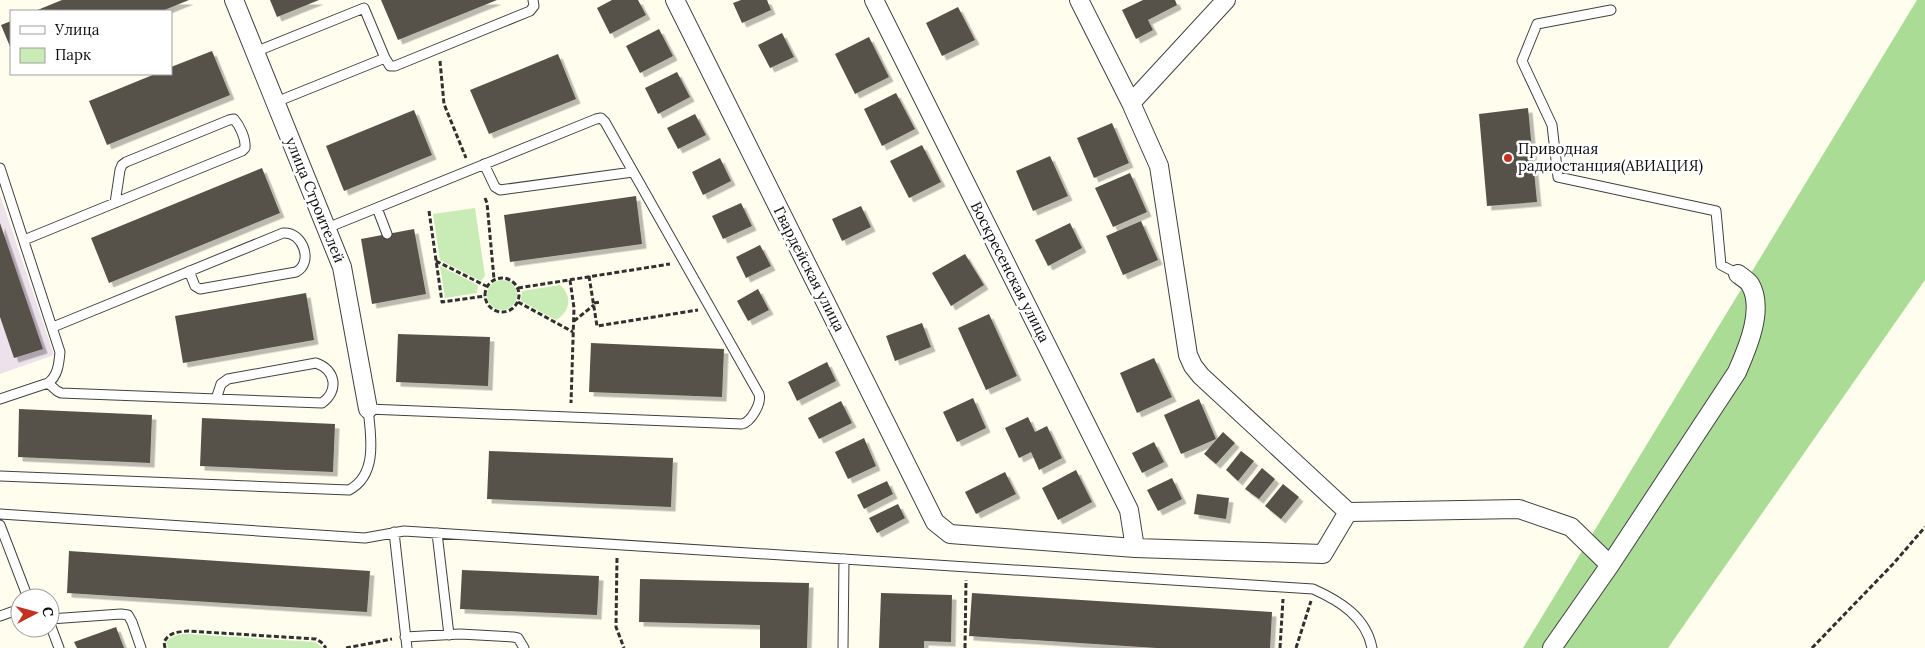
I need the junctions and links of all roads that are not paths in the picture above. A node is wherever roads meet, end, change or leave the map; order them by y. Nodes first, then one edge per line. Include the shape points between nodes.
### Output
1 (234, 0) edge
2 (533, 0) edge
3 (675, 0) edge
4 (874, 0) edge
5 (1079, 0) edge
6 (1226, 0) edge
7 (366, 4) edge
8 (1612, 10) dead end
9 (255, 52) junction
10 (385, 58) junction
11 (276, 102) junction
12 (1131, 103) junction
13 (484, 164) junction
14 (0, 168) edge
15 (633, 172) junction
16 (116, 202) junction
17 (378, 208) junction
18 (326, 228) junction
19 (387, 234) dead end
20 (24, 240) junction
21 (189, 272) junction
22 (1738, 274) joint
23 (52, 327) junction
24 (48, 383) junction
25 (0, 399) edge
26 (216, 399) junction
27 (368, 409) junction
28 (0, 476) edge
29 (1348, 512) junction
30 (0, 514) edge
31 (0, 525) edge
32 (394, 532) junction
33 (438, 533) junction
34 (1135, 548) junction
35 (844, 559) junction
36 (1610, 565) junction
37 (24, 588) edge
38 (60, 618) edge
39 (448, 635) junction
40 (405, 637) junction
41 (140, 648) edge
42 (407, 648) edge
43 (524, 648) edge
44 (844, 648) edge
45 (1372, 648) edge
46 (1552, 648) edge

1 - 9 street, улица Строителей
2 - 10 lane via 534,6 530,11 396,66 390,66
3 - 34 street, Гвардейская улица via 935,522 950,534
4 - 34 street, Воскресенская улица via 1129,510
5 - 12 street
6 - 12 street
7 - 9 lane
7 - 10 lane
8 - 22 lane via 1537,24 1522,61 1552,125 1558,177 1716,211 1721,265
9 - 11 street, улица Строителей
10 - 11 lane
11 - 18 street, улица Строителей
12 - 29 street via 1159,166 1188,355 1193,366
13 - 15 lane via 494,188 500,190
13 - 15 lane via 601,118
13 - 17 lane
14 - 20 lane
15 - 27 lane via 759,394 760,403 746,423
16 - 16 lane via 242,151 246,144 237,122 229,120 126,162 120,170
16 - 20 lane
17 - 18 lane
17 - 19 lane
18 - 27 street, улица Строителей via 342,267
20 - 23 lane
21 - 21 lane via 195,286 200,289 296,272 303,265 305,250 298,238 286,233
21 - 23 lane
22 - 36 street via 1750,284 1755,300 1754,323 1737,372
23 - 24 lane via 59,345 59,360 56,374
24 - 25 lane
24 - 26 lane via 61,393
26 - 26 lane via 322,403 331,394 333,380 328,369 316,363 228,378
27 - 28 lane via 371,454 366,473 358,485 349,490
29 - 34 street via 1323,554
29 - 36 street via 1519,509 1571,527
30 - 32 lane via 364,538
31 - 37 lane
32 - 33 lane
32 - 40 lane
33 - 35 lane
33 - 39 lane
35 - 44 lane
35 - 45 lane via 1315,590 1337,600 1360,620
36 - 46 street
38 - 41 lane via 128,615
39 - 40 lane
39 - 43 lane via 513,637 518,638
40 - 42 lane

